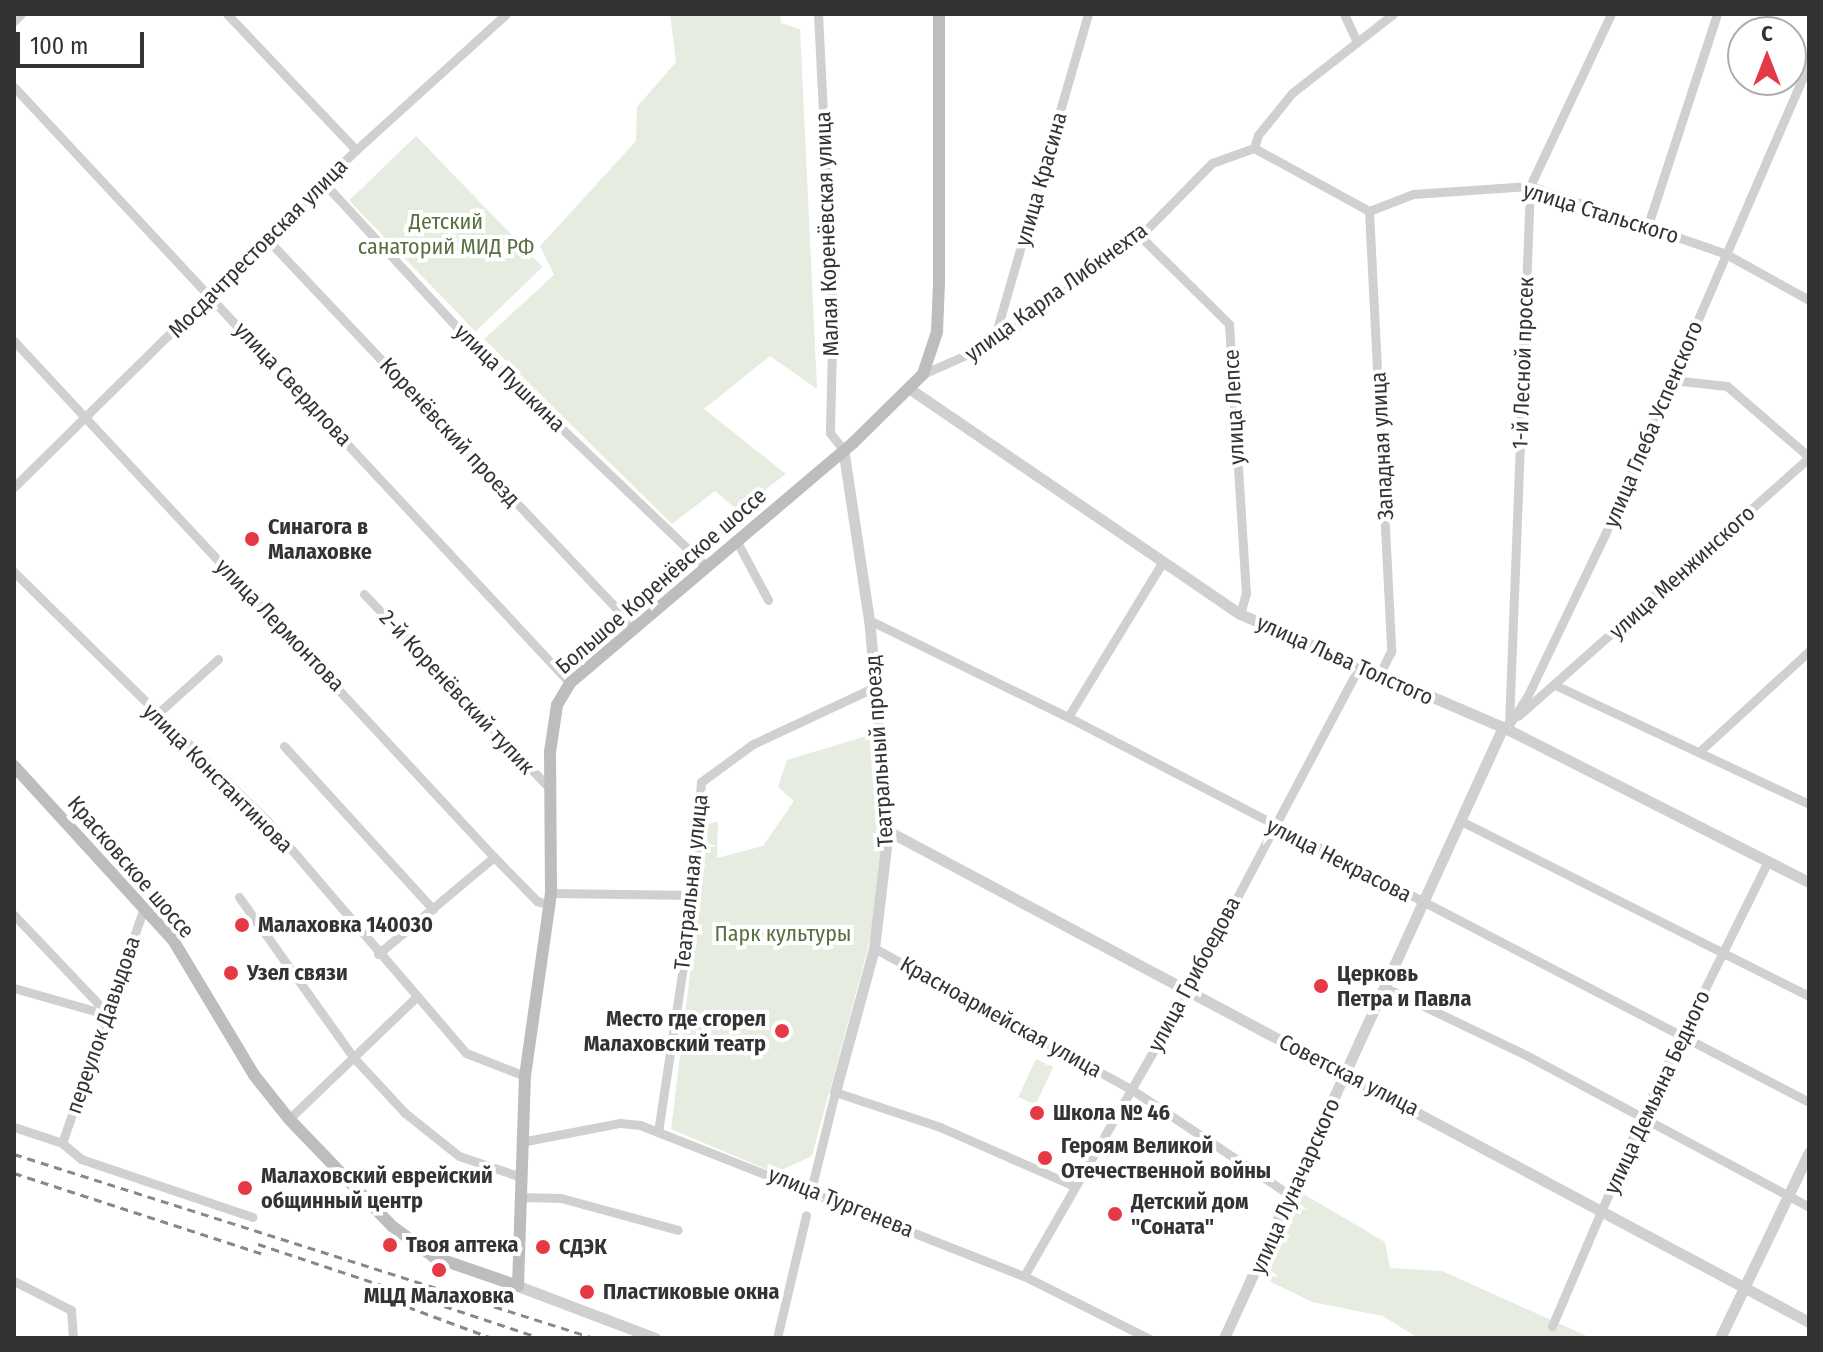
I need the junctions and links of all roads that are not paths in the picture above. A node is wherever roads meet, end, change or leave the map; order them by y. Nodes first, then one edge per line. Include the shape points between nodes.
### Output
1 (21, 14) edge
2 (227, 14) edge
3 (506, 14) edge
4 (818, 14) edge
5 (939, 14) edge
6 (1088, 14) edge
7 (1344, 14) edge
8 (1393, 14) edge
9 (1611, 14) edge
10 (1717, 14) edge
11 (14, 21) edge
12 (1357, 42) junction
13 (1809, 63) edge
14 (14, 87) edge
15 (1254, 148) junction
16 (356, 150) junction
17 (323, 182) junction
18 (1530, 186) junction
19 (1369, 211) junction
20 (1648, 225) junction
21 (1140, 236) junction
22 (266, 238) junction
23 (1726, 254) junction
24 (212, 296) junction
25 (1809, 300) edge
26 (14, 341) edge
27 (993, 343) junction
28 (923, 374) junction
29 (1672, 380) junction
30 (910, 389) junction
31 (87, 419) junction
32 (843, 449) junction
33 (1809, 458) edge
34 (14, 487) edge
35 (736, 540) junction
36 (1162, 563) junction
37 (705, 565) junction
38 (14, 572) edge
39 (364, 594) dead end
40 (768, 600) dead end
41 (1240, 614) junction
42 (869, 620) junction
43 (633, 626) junction
44 (1809, 651) edge
45 (218, 659) dead end
46 (1358, 669) junction
47 (1378, 678) junction
48 (570, 683) junction
49 (1555, 685) junction
50 (875, 687) junction
51 (155, 716) junction
52 (1068, 717) junction
53 (1506, 725) junction
54 (284, 746) dead end
55 (1700, 751) junction
56 (14, 766) edge
57 (551, 790) junction
58 (1809, 804) edge
59 (1461, 821) junction
60 (1272, 826) junction
61 (888, 831) junction
62 (494, 857) junction
63 (1768, 861) junction
64 (1809, 882) edge
65 (694, 895) junction
66 (239, 897) dead end
67 (550, 899) junction
68 (1422, 903) junction
69 (144, 907) junction
70 (433, 909) junction
71 (14, 915) edge
72 (874, 948) junction
73 (378, 954) junction
74 (1725, 954) junction
75 (14, 988) edge
76 (1386, 988) junction
77 (1187, 992) junction
78 (1809, 996) edge
79 (416, 997) junction
80 (109, 1015) junction
81 (1679, 1038) junction
82 (354, 1058) junction
83 (1346, 1073) junction
84 (525, 1076) junction
85 (1131, 1089) junction
86 (835, 1092) junction
87 (1809, 1102) edge
88 (1642, 1116) junction
89 (289, 1119) junction
90 (14, 1127) edge
91 (658, 1132) junction
92 (521, 1142) junction
93 (62, 1143) junction
94 (1809, 1152) edge
95 (521, 1177) junction
96 (1072, 1185) junction
97 (811, 1190) junction
98 (1287, 1193) junction
99 (1787, 1195) junction
100 (521, 1197) junction
101 (1809, 1207) edge
102 (1603, 1210) junction
103 (806, 1215) dead end
104 (252, 1217) dead end
105 (678, 1230) dead end
106 (1024, 1276) junction
107 (14, 1281) edge
108 (518, 1286) junction
109 (1743, 1287) junction
110 (1809, 1322) edge
111 (1552, 1326) dead end
112 (73, 1338) edge
113 (655, 1338) edge
114 (777, 1338) edge
115 (1148, 1338) edge
116 (1224, 1338) edge
117 (1720, 1338) edge

1 - 11 street
2 - 16 street
3 - 16 street, Мосдачтрестовская улица
4 - 32 street, Малая Коренёвская улица via 833,306 830,433
5 - 28 main road, Большое Коренёвское шоссе via 937,332
6 - 27 street, улица Красина
7 - 12 street
8 - 12 street
9 - 18 street, 1-й Лесной просек
10 - 20 street
12 - 15 street via 1292,93 1258,135
13 - 23 street, улица Глеба Успенского
14 - 24 street, улица Свердлова
15 - 19 street
15 - 21 street, улица Карла Либкнехта via 1212,163
16 - 17 street, Мосдачтрестовская улица
17 - 22 street, Мосдачтрестовская улица
17 - 37 street, улица Пушкина via 460,330
18 - 19 street, улица Стальского via 1413,194
18 - 20 street, улица Стальского
18 - 53 street, 1-й Лесной просек
19 - 47 street, Западная улица via 1391,651
20 - 23 street, улица Стальского
21 - 27 street, улица Карла Либкнехта
21 - 41 street, улица Лепсе via 1229,324 1246,593
22 - 24 street, Мосдачтрестовская улица
22 - 43 street, Коренёвский проезд
23 - 25 street, улица Стальского
23 - 29 street, улица Глеба Успенского
24 - 31 street, Мосдачтрестовская улица
24 - 48 street, улица Свердлова
26 - 31 street, улица Лермонтова
27 - 28 street, улица Карла Либкнехта
28 - 30 main road, Большое Коренёвское шоссе
29 - 33 street via 1727,386
29 - 53 street, улица Глеба Успенского via 1527,697
30 - 32 main road, Большое Коренёвское шоссе
30 - 36 street, улица Льва Толстого
31 - 34 street, Мосдачтрестовская улица
31 - 62 street, улица Лермонтова
32 - 35 main road, Большое Коренёвское шоссе
32 - 42 street, Театральный проезд
33 - 49 street, улица Менжинского
35 - 37 main road, Большое Коренёвское шоссе
35 - 40 street
36 - 41 street, улица Льва Толстого
36 - 52 street
37 - 43 main road, Большое Коренёвское шоссе
38 - 51 street, улица Константинова
39 - 57 street, 2-й Коренёвский тупик
41 - 46 street, улица Льва Толстого
42 - 50 street, Театральный проезд
42 - 52 street, улица Некрасова
43 - 48 main road, Большое Коренёвское шоссе
44 - 55 street
45 - 51 street
46 - 47 street, улица Льва Толстого
46 - 60 street, улица Грибоедова
47 - 53 street, улица Льва Толстого
48 - 57 main road, Большое Коренёвское шоссе via 554,718
49 - 53 street
49 - 55 street
50 - 61 street, Театральный проезд
50 - 65 street, Театральная улица via 753,744 708,772 701,782
51 - 73 street, улица Константинова via 268,822
52 - 60 street, улица Некрасова
53 - 59 street, улица Луначарского
53 - 63 street, улица Льва Толстого
54 - 70 street
55 - 58 street
56 - 69 main road, Красковское шоссе
57 - 67 main road, Большое Коренёвское шоссе
59 - 68 street, улица Луначарского
59 - 74 street
60 - 68 street, улица Некрасова
60 - 77 street, улица Грибоедова
61 - 72 street, Театральный проезд
61 - 77 street, Советская улица
62 - 67 street, улица Лермонтова via 537,901
62 - 70 street
63 - 64 street, улица Льва Толстого
63 - 74 street, улица Демьяна Бедного
65 - 67 street
65 - 91 street, Театральная улица
66 - 82 street
67 - 84 main road, Большое Коренёвское шоссе
68 - 76 street, улица Луначарского
68 - 81 street, улица Некрасова
69 - 80 street, переулок Давыдова
69 - 89 main road, Красковское шоссе via 173,940 254,1075
70 - 73 street
71 - 80 street
72 - 85 street, Красноармейская улица
72 - 86 street, Театральный проезд
73 - 79 street, улица Константинова
74 - 78 street
74 - 81 street, улица Демьяна Бедного
75 - 80 street
76 - 83 street, улица Луначарского
76 - 88 street
77 - 83 street, Советская улица
77 - 85 street, улица Грибоедова
79 - 82 street
79 - 84 street, улица Константинова via 466,1053
80 - 93 street, переулок Давыдова
81 - 87 street, улица Некрасова
81 - 88 street, улица Демьяна Бедного
82 - 89 street
82 - 95 street via 405,1113 459,1156
83 - 98 street, улица Луначарского
83 - 102 street, Советская улица
84 - 92 main road, Большое Коренёвское шоссе
85 - 96 street, улица Грибоедова
85 - 98 street, Красноармейская улица
86 - 96 street via 940,1127
86 - 97 street, Театральный проезд
88 - 99 street
88 - 102 street, улица Демьяна Бедного
89 - 108 main road, Красковское шоссе via 413,1244 448,1263
90 - 93 street
91 - 92 street, улица Тургенева via 620,1123
91 - 97 street, улица Тургенева
92 - 95 main road, Большое Коренёвское шоссе
93 - 104 street via 81,1159
94 - 99 street
95 - 100 main road, Большое Коренёвское шоссе
96 - 106 street, улица Грибоедова
97 - 106 street, улица Тургенева
98 - 116 street, улица Луначарского via 1263,1263
99 - 101 street
99 - 109 street
100 - 105 street via 561,1198
100 - 108 main road, Большое Коренёвское шоссе
102 - 109 street, Советская улица
102 - 111 street, улица Демьяна Бедного
103 - 114 street
106 - 115 street, улица Тургенева
107 - 112 street via 71,1310
108 - 113 street
109 - 110 street, Советская улица
109 - 117 street

